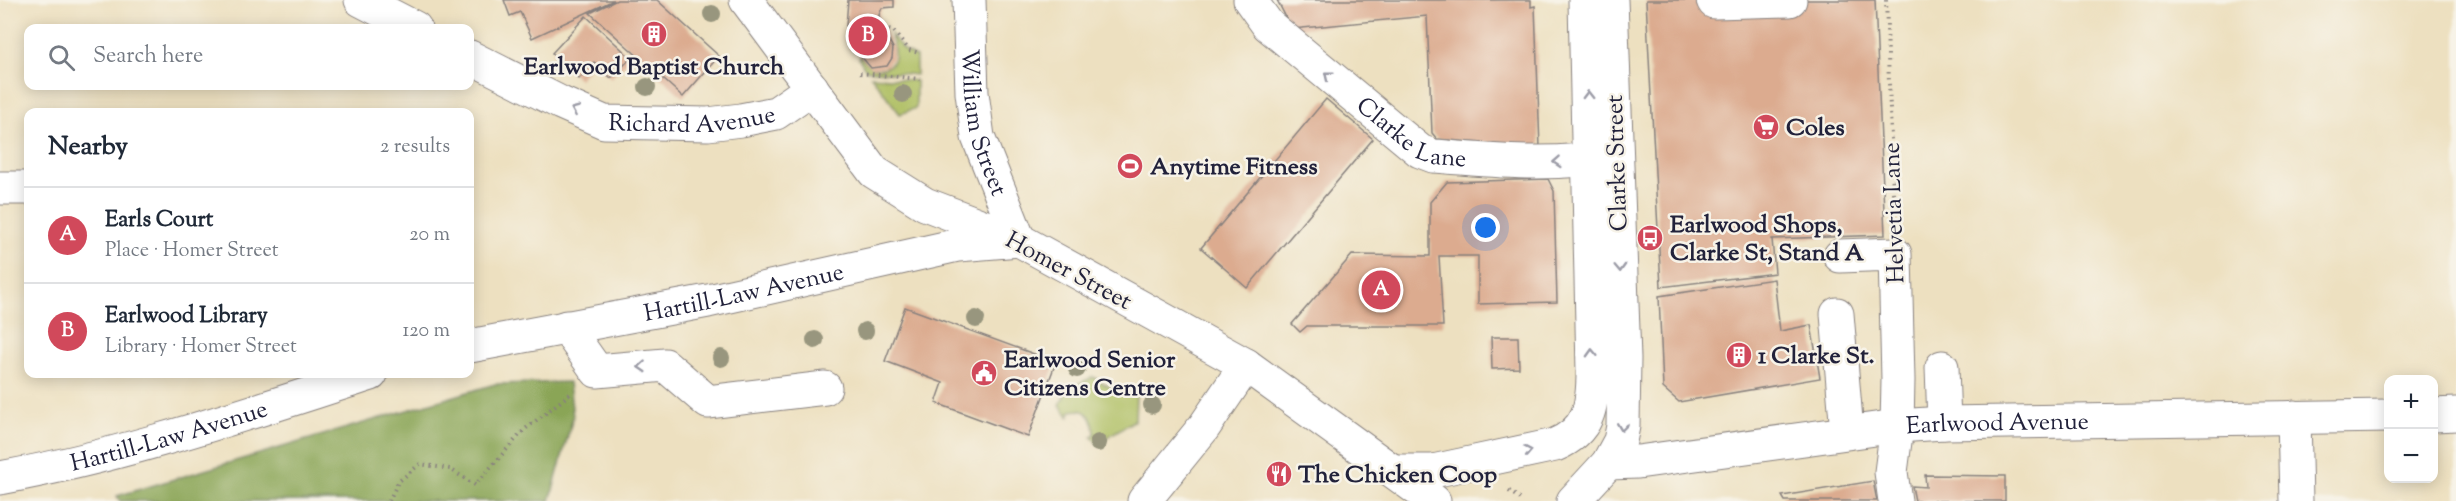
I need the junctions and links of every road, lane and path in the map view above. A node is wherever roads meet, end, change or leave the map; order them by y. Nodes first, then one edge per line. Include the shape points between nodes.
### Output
1 (361, 0) edge
2 (746, 0) edge
3 (969, 0) edge
4 (1250, 0) edge
5 (1713, 0) edge
6 (1790, 0) edge
7 (1886, 0) edge
8 (1604, 1) edge
9 (407, 24) edge
10 (883, 28) dead end
11 (919, 52) dead end
12 (474, 59) edge
13 (860, 73) dead end
14 (920, 79) dead end
15 (812, 88) junction
16 (1602, 157) junction
17 (0, 188) edge
18 (24, 188) edge
19 (1019, 240) junction
20 (1895, 254) junction
21 (1840, 256) dead end
22 (1837, 314) dead end
23 (1607, 323) junction
24 (566, 327) junction
25 (474, 345) edge
26 (1246, 365) junction
27 (1942, 368) dead end
28 (597, 371) junction
29 (358, 378) edge
30 (825, 388) dead end
31 (2456, 414) edge
32 (2438, 415) edge
33 (2384, 416) edge
34 (2294, 417) junction
35 (1944, 423) junction
36 (1897, 426) junction
37 (1847, 432) junction
38 (1608, 464) junction
39 (1395, 471) junction
40 (0, 478) edge
41 (389, 501) edge
42 (1144, 501) edge
43 (1434, 501) edge
44 (1573, 501) edge
45 (1895, 501) edge
46 (2296, 501) edge

1 - 9 street
2 - 15 street, Homer Street
3 - 19 street, William Street via 972,93 978,137
16 -> 4 street, Clarke Lane via 1547,163 1433,156 1420,151 1268,25
5 - 6 street
7 - 20 path, Helvetia Lane
8 - 16 street, Clarke Street
10 - 11 path via 893,30 909,50
15 -> 12 street, Richard Avenue via 776,113 741,120 708,124 604,122
13 - 14 path
15 - 19 street, Homer Street via 874,172 925,204
16 - 23 street, Clarke Street
17 - 18 street
19 - 24 street, Hartill-Law Avenue via 958,245 708,301
19 - 26 street, Homer Street
20 - 21 street
20 - 36 street, Helvetia Lane
22 - 37 street
23 -> 38 street, Clarke Street via 1623,426
39 -> 23 street, Clarke Street via 1433,471 1568,440 1590,411
24 - 25 street, Hartill-Law Avenue
24 - 28 street
26 - 39 street, Homer Street
26 - 42 street via 1204,427
27 - 35 street
30 -> 28 street via 708,402 665,365
28 - 41 path via 524,430 475,485 450,469 420,464 398,482
29 - 40 street, Hartill-Law Avenue via 148,444
31 - 32 street
33 - 34 street, Earlwood Avenue
34 - 35 street, Earlwood Avenue
34 - 46 street
35 - 36 street, Earlwood Avenue
36 - 37 street, Earlwood Avenue
36 - 45 street, Helvetia Lane via 1891,472
37 - 38 street, Earlwood Avenue
38 - 44 street, Clarke Street
39 - 43 street, Homer Street

